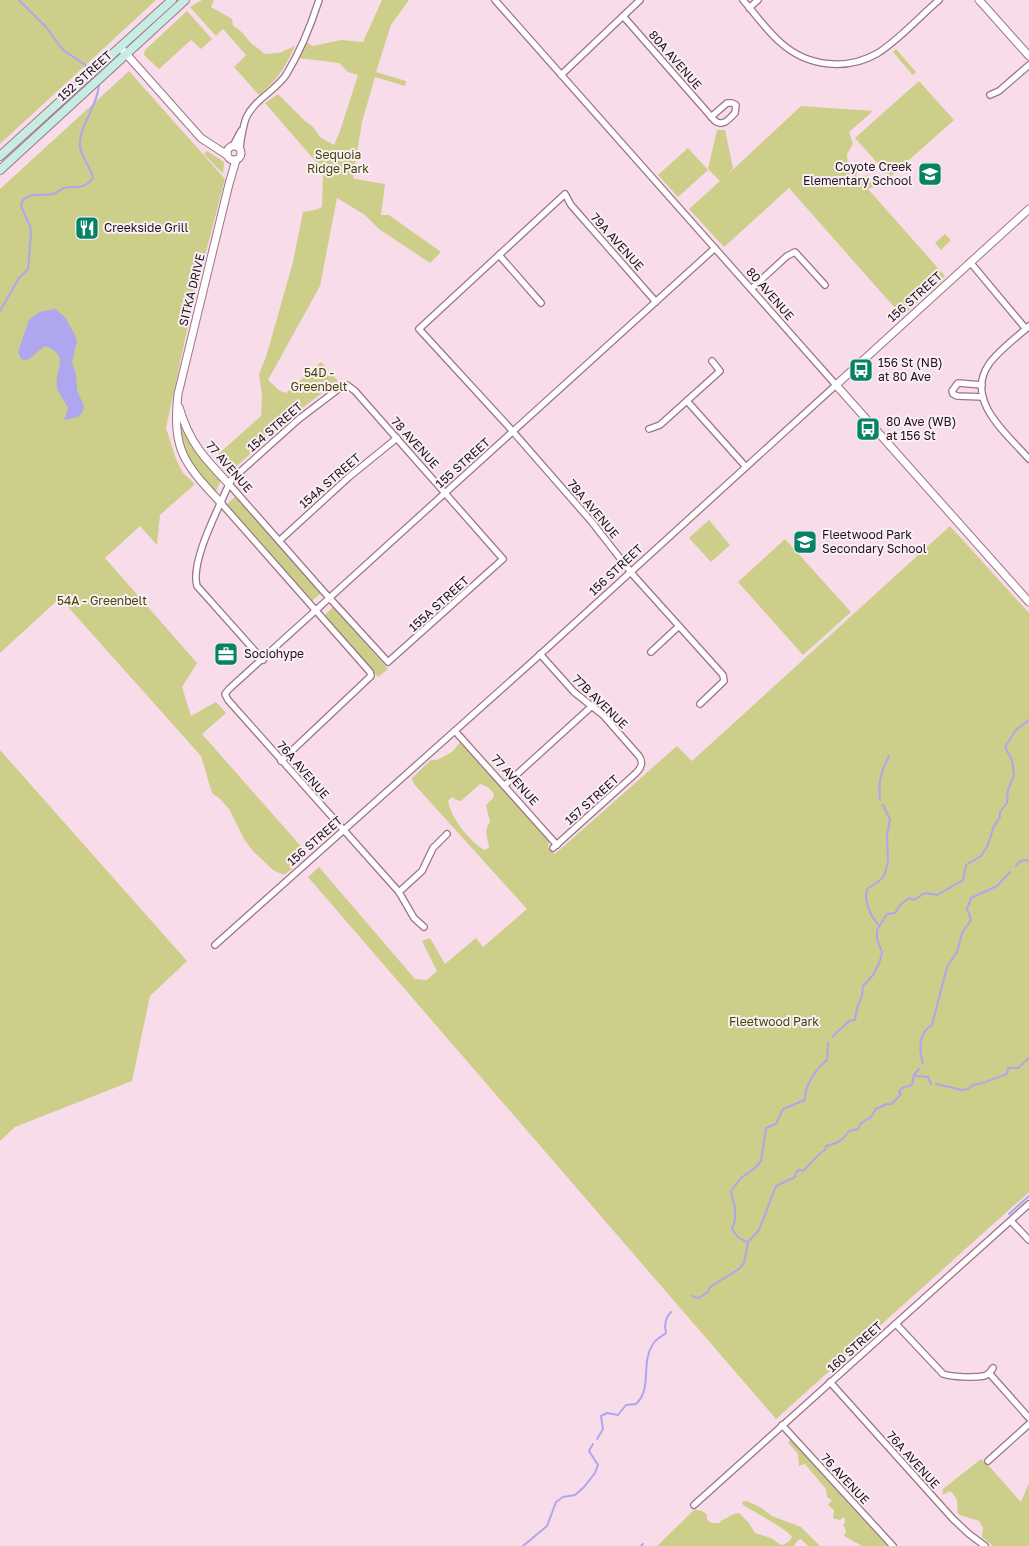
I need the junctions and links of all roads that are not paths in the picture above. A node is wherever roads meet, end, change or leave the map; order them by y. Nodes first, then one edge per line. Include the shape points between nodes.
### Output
1 (172, 0) edge
2 (185, 0) edge
3 (319, 0) edge
4 (495, 0) edge
5 (640, 0) edge
6 (742, 0) edge
7 (758, 0) edge
8 (939, 0) edge
9 (979, 0) edge
10 (749, 8) junction
11 (623, 16) junction
12 (120, 47) junction
13 (126, 54) junction
14 (1029, 56) edge
15 (1029, 65) edge
16 (562, 75) junction
17 (990, 95) dead end
18 (711, 117) dead end
19 (232, 153) junction
20 (0, 156) edge
21 (0, 170) edge
22 (1029, 209) edge
23 (715, 248) junction
24 (499, 255) junction
25 (970, 262) junction
26 (825, 285) dead end
27 (751, 289) junction
28 (541, 302) dead end
29 (656, 302) junction
30 (1027, 328) edge
31 (712, 361) dead end
32 (982, 384) junction
33 (836, 385) junction
34 (349, 386) joint
35 (983, 397) junction
36 (687, 401) junction
37 (177, 402) junction
38 (649, 429) dead end
39 (513, 432) junction
40 (397, 438) junction
41 (1029, 459) edge
42 (746, 467) junction
43 (229, 484) junction
44 (445, 493) junction
45 (221, 503) junction
46 (278, 541) junction
47 (503, 559) joint
48 (631, 572) junction
49 (329, 598) junction
50 (1029, 602) edge
51 (316, 610) junction
52 (679, 626) junction
53 (651, 652) dead end
54 (540, 654) junction
55 (263, 660) junction
56 (388, 662) joint
57 (225, 694) joint
58 (700, 704) dead end
59 (592, 706) junction
60 (455, 731) junction
61 (281, 761) junction
62 (642, 765) joint
63 (504, 786) junction
64 (344, 831) junction
65 (447, 834) dead end
66 (555, 847) joint
67 (399, 892) junction
68 (424, 927) dead end
69 (215, 945) dead end
70 (1029, 1204) edge
71 (1011, 1221) junction
72 (1029, 1240) edge
73 (896, 1324) junction
74 (830, 1382) junction
75 (1029, 1418) edge
76 (1029, 1424) edge
77 (782, 1425) junction
78 (988, 1461) dead end
79 (694, 1505) dead end
80 (893, 1546) edge
81 (985, 1546) edge

1 - 12 main road, 152 STREET
2 - 13 main road, 152 STREET
3 - 19 street via 290,66 278,85 250,111
4 - 16 street, 80 AVENUE
5 - 11 street
6 - 10 street
7 - 10 street
8 - 10 street via 886,47 872,56 842,64 814,62 794,53
9 - 14 street
11 - 16 street
11 - 18 street, 80A AVENUE
12 - 13 street
12 - 20 main road, 152 STREET
13 - 19 street via 201,138
13 - 21 main road, 152 STREET
15 - 17 street
16 - 23 street, 80 AVENUE
19 - 37 street, SITKA DRIVE via 229,184
22 - 25 street, 156 STREET
23 - 27 street, 80 AVENUE
23 - 29 street, 155 STREET
24 - 28 street
24 - 29 street, 79A AVENUE via 565,194
24 - 39 street, 78A AVENUE via 419,329
25 - 30 street
25 - 33 street, 156 STREET
26 - 27 street via 794,252
27 - 33 street, 80 AVENUE
29 - 39 street, 155 STREET
30 - 32 street via 990,363
31 - 36 street via 720,371
32 - 35 street
32 - 35 street via 958,383 952,390 957,396
33 - 42 street, 156 STREET
33 - 50 street, 80 AVENUE
34 - 40 street, 78 AVENUE
34 - 43 street, 154 STREET via 338,388 304,414
35 - 41 street via 989,414
36 - 38 street
36 - 42 street
37 - 43 street, 77 AVENUE via 195,445
37 - 45 street via 176,428 183,454 193,473
39 - 44 street, 155 STREET
39 - 48 street, 78A AVENUE
40 - 44 street, 78 AVENUE
40 - 46 street, 154A STREET via 348,477
42 - 48 street, 156 STREET
43 - 45 street, 154 STREET
43 - 46 street, 77 AVENUE
44 - 47 street, 78 AVENUE
44 - 49 street, 155 STREET
45 - 51 street
45 - 55 street, 154 STREET via 200,552 195,580 200,590
46 - 49 street, 77 AVENUE
47 - 56 street, 155A STREET
48 - 52 street, 78A AVENUE
48 - 54 street, 156 STREET
49 - 51 street, 155 STREET
49 - 56 street, 77 AVENUE
51 - 55 street, 155 STREET
51 - 61 street via 372,676
52 - 53 street
52 - 58 street, 78A AVENUE via 723,675 724,681
54 - 59 street, 77B AVENUE via 574,692
54 - 60 street, 156 STREET
55 - 57 street, 155 STREET
57 - 61 street, 76A AVENUE
59 - 62 street, 77B AVENUE via 639,756
59 - 63 street
60 - 63 street, 77 AVENUE
60 - 64 street, 156 STREET
61 - 64 street, 76A AVENUE
62 - 66 street, 157 STREET
63 - 66 street, 77 AVENUE
64 - 67 street, 76A AVENUE
64 - 69 street, 156 STREET
65 - 67 street via 433,848 422,871
67 - 68 street, 76A AVENUE via 414,918
70 - 71 street, 160 STREET
71 - 72 street
71 - 73 street, 160 STREET
73 - 74 street, 160 STREET
73 - 75 street via 942,1374 983,1376 991,1371
74 - 77 street, 160 STREET
74 - 81 street, 76A AVENUE via 954,1519
76 - 78 street
77 - 79 street, 160 STREET
77 - 80 street, 76 AVENUE

